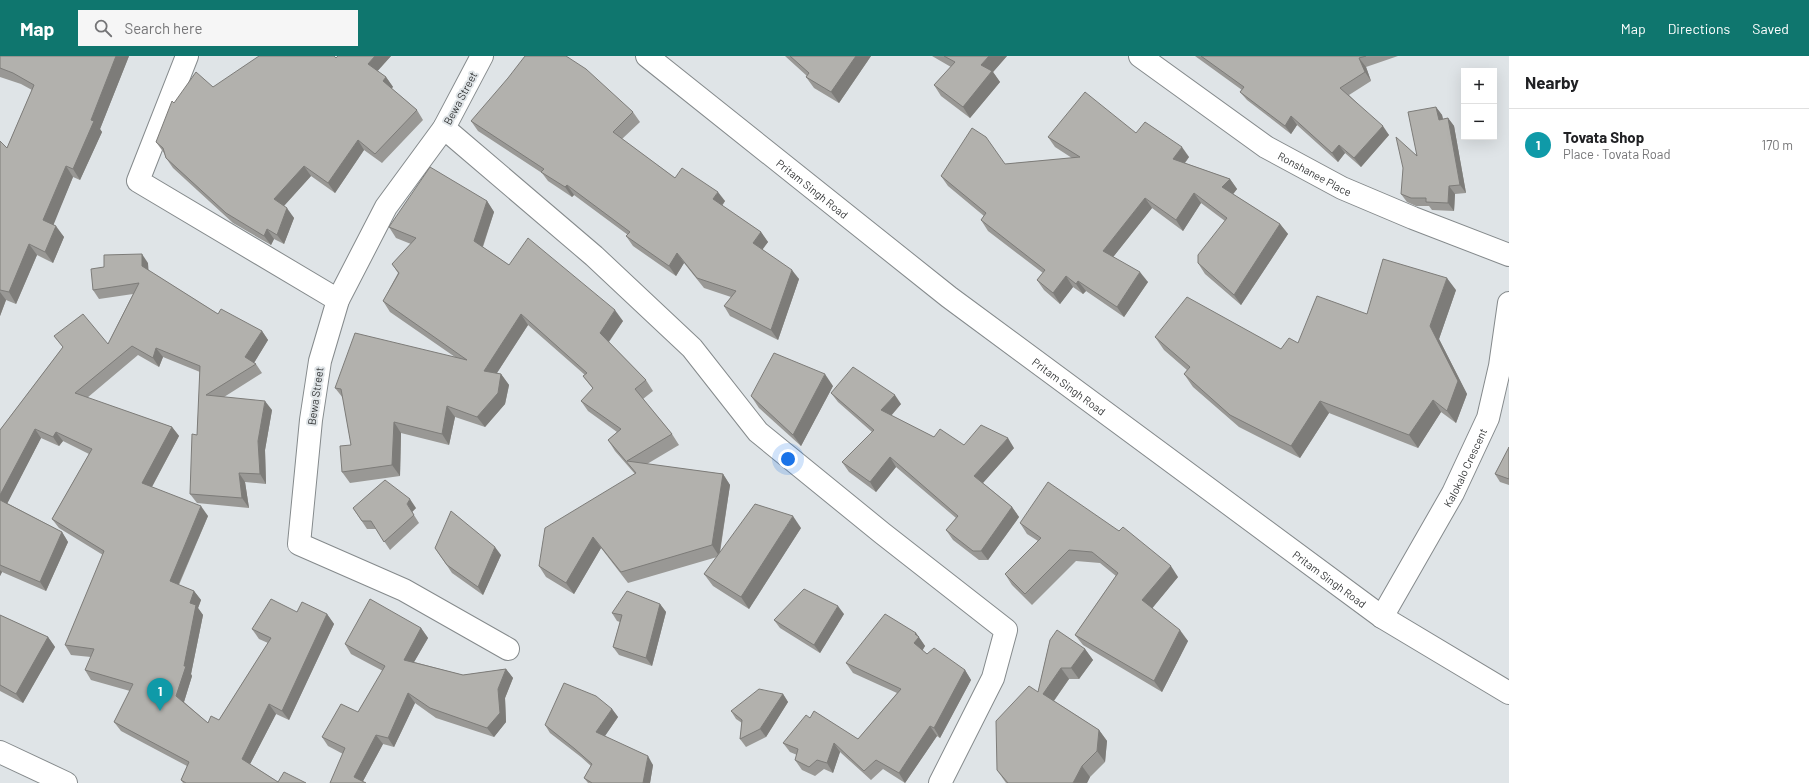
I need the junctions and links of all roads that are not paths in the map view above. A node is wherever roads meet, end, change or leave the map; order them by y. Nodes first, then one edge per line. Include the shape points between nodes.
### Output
1 (187, 56) edge
2 (482, 56) edge
3 (647, 56) edge
4 (1140, 56) edge
5 (444, 128) junction
6 (1509, 255) edge
7 (338, 300) junction
8 (1509, 303) edge
9 (1382, 617) junction
10 (508, 649) dead end
11 (1509, 693) edge
12 (0, 752) edge
13 (66, 783) edge
14 (940, 783) edge

1 - 7 street via 138,181
2 - 5 street, Bewa Street
3 - 9 street, Pritam Singh Road via 949,297
4 - 6 street, Ronshanee Place via 1266,147 1342,188
5 - 7 street, Bewa Street via 386,207
5 - 14 street via 594,256 692,348 758,432 1006,630 993,678
7 - 10 street, Bewa Street via 320,361 311,420 299,544 404,590
8 - 9 street, Kalokalo Crescent via 1500,366 1488,418 1453,493
9 - 11 street, Pritam Singh Road
12 - 13 street

